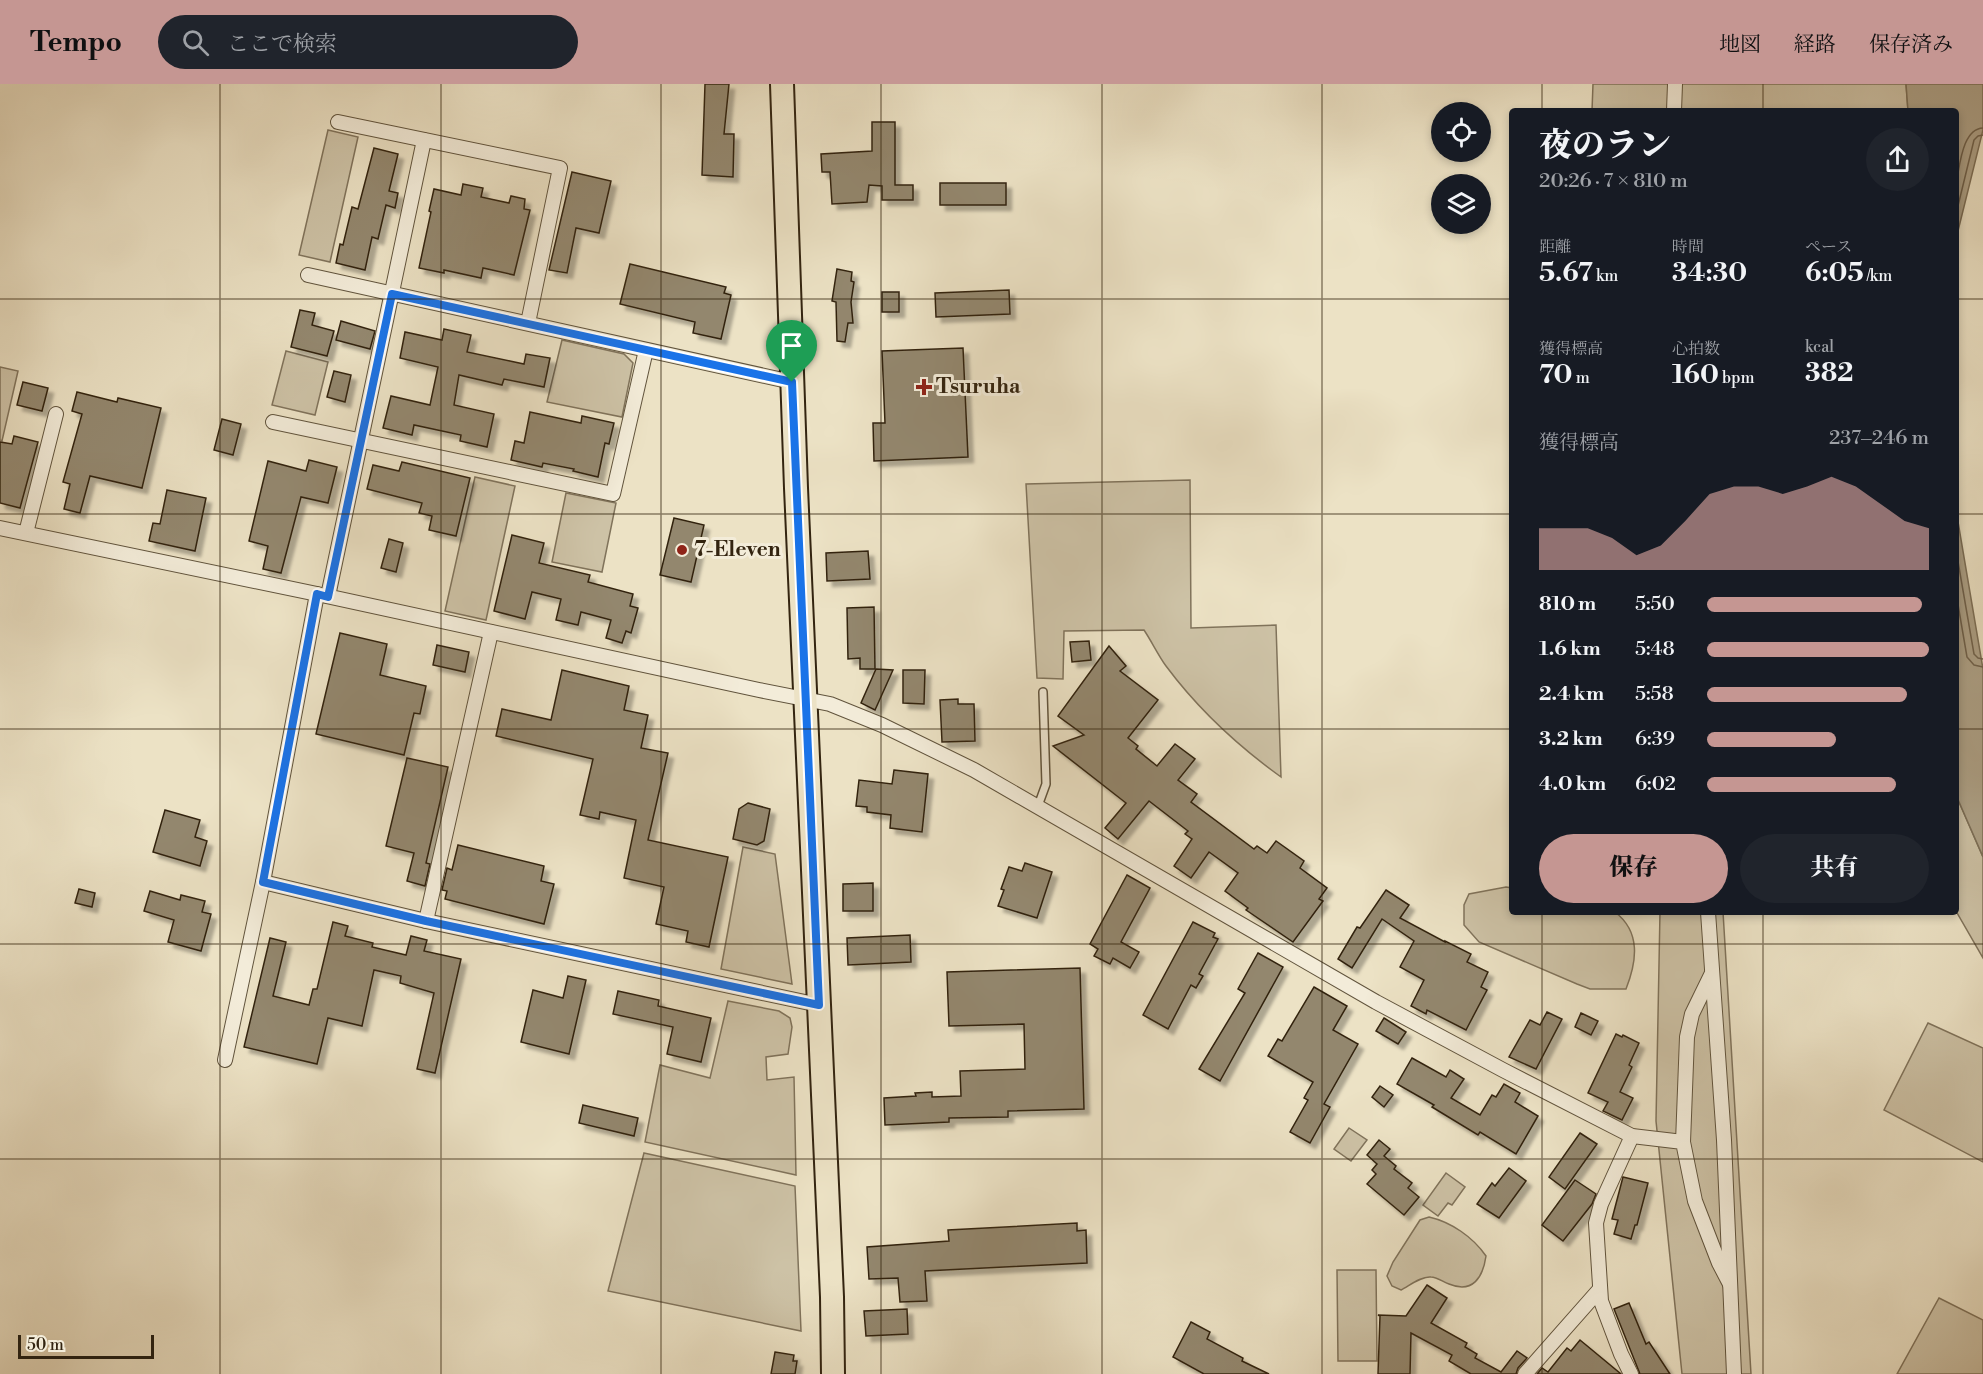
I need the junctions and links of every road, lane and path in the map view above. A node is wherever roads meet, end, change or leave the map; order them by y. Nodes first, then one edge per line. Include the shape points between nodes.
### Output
1 (782, 84) edge
2 (1675, 84) edge
3 (1674, 108) edge
4 (338, 122) dead end
5 (424, 140) junction
6 (308, 275) dead end
7 (392, 294) junction
8 (528, 323) junction
9 (646, 350) junction
10 (792, 382) junction
11 (56, 414) dead end
12 (273, 422) dead end
13 (361, 441) junction
14 (0, 528) edge
15 (26, 533) junction
16 (323, 595) junction
17 (491, 632) junction
18 (1043, 693) dead end
19 (806, 698) junction
20 (1038, 806) junction
21 (263, 882) junction
22 (1708, 915) edge
23 (426, 921) junction
24 (1713, 972) junction
25 (819, 1005) junction
26 (225, 1059) dead end
27 (1632, 1136) junction
28 (1683, 1142) junction
29 (1730, 1284) junction
30 (1600, 1289) junction
31 (833, 1374) edge
32 (1525, 1374) edge
33 (1631, 1374) edge
34 (1734, 1374) edge

1 - 10 main road
2 - 3 street
4 - 5 street
5 - 7 street
5 - 8 street via 560,168
6 - 7 street
7 - 8 street
7 - 13 street
8 - 9 street
9 - 10 street
9 - 13 street via 613,494
10 - 19 main road
11 - 15 street
12 - 13 street
13 - 16 street
14 - 15 street
15 - 16 street
16 - 17 street
16 - 21 street
17 - 19 street
17 - 23 street
18 - 20 lane via 1046,784
19 - 20 street via 882,725
19 - 25 main road
20 - 27 street via 1376,1002
21 - 23 street
21 - 26 street
22 - 24 street
23 - 25 street
24 - 28 street via 1692,1014 1687,1037
24 - 29 street
25 - 31 main road
27 - 28 street
27 - 30 street via 1596,1223
28 - 29 street via 1695,1201
29 - 34 street
30 - 32 street
30 - 33 street via 1601,1301

